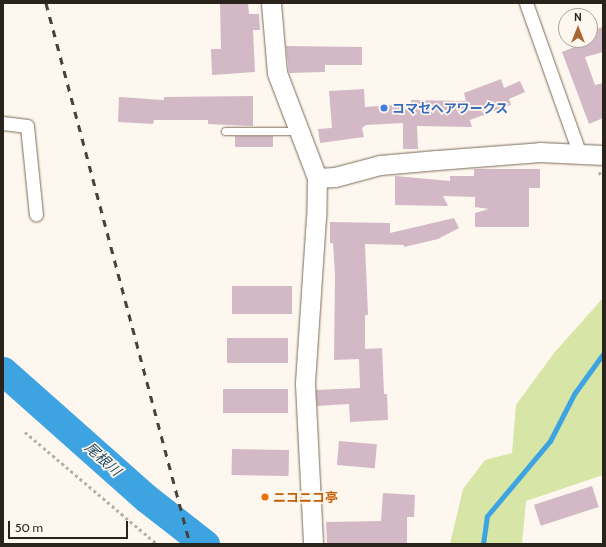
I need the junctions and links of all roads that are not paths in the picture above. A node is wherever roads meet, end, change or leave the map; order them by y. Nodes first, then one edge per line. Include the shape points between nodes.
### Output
1 (271, 3) edge
2 (526, 3) edge
3 (3, 123) edge
4 (224, 131) dead end
5 (300, 131) junction
6 (579, 152) junction
7 (603, 155) edge
8 (317, 178) junction
9 (36, 215) dead end
10 (313, 544) edge

1 - 5 street via 277,73
2 - 6 street
3 - 9 street via 28,126
4 - 5 lane
5 - 8 street
6 - 7 street
6 - 8 street via 540,152 380,165
8 - 10 street via 305,384

